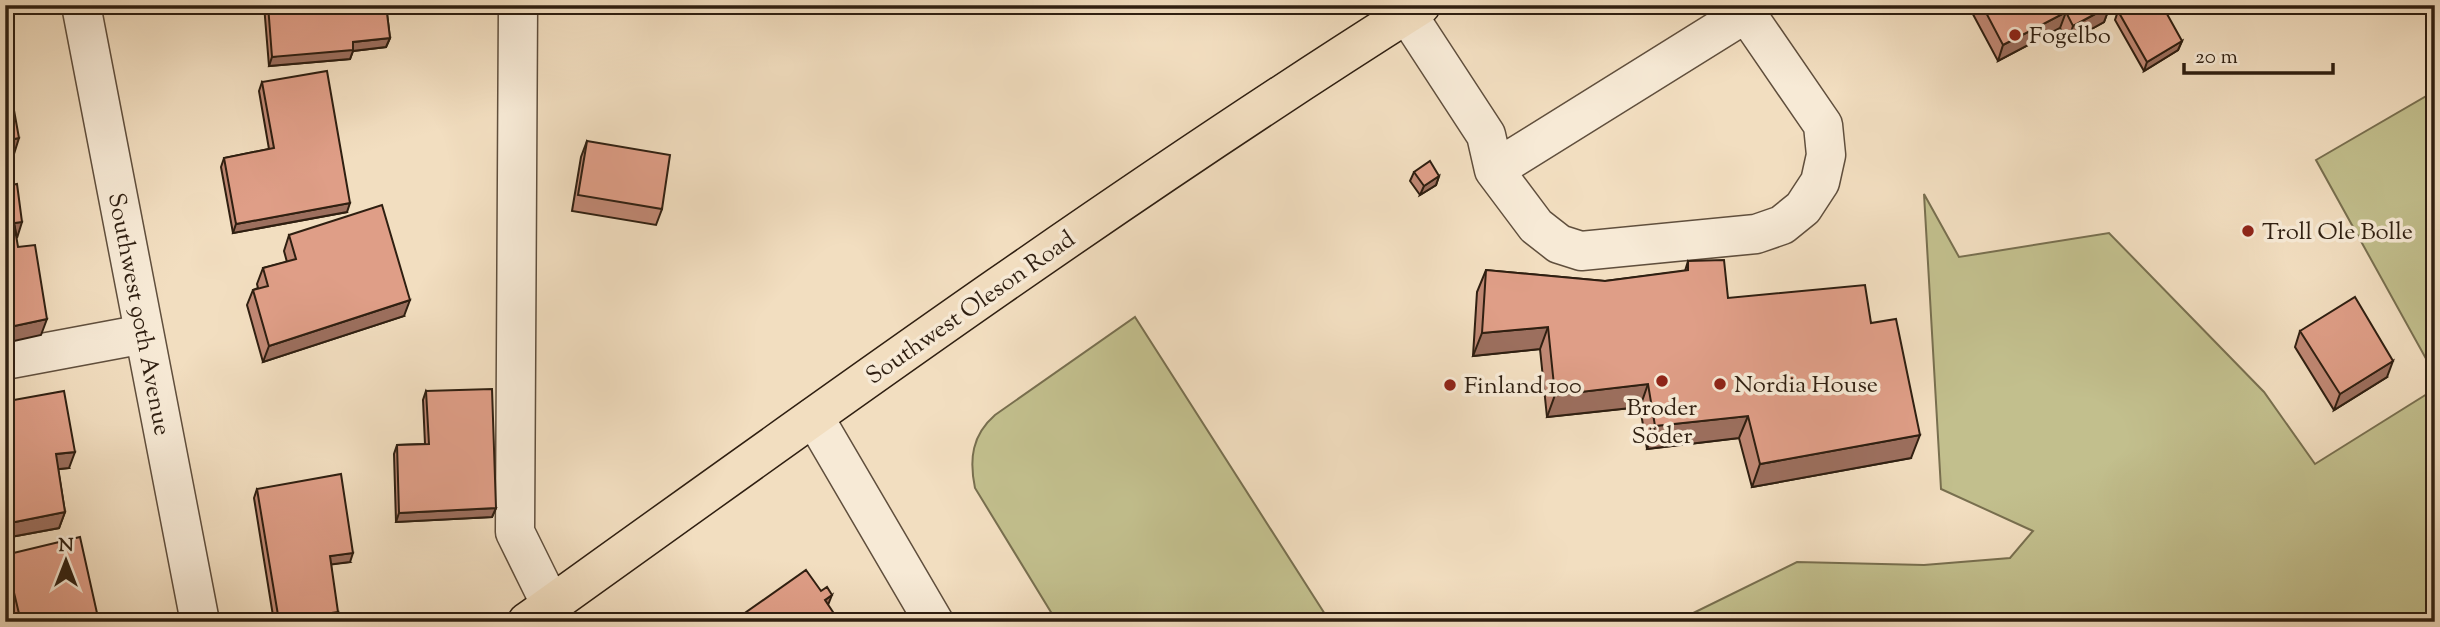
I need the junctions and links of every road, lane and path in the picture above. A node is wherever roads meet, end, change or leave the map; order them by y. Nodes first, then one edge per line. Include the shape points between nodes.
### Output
1 (80, 5) edge
2 (518, 5) edge
3 (1414, 10) edge
4 (1494, 170) junction
5 (144, 334) junction
6 (5, 360) edge
7 (814, 416) junction
8 (539, 613) edge
9 (200, 622) edge
10 (934, 622) edge

1 - 5 street, Southwest 90th Avenue
2 - 8 street via 515,532
3 - 4 street via 1486,135
3 - 7 main road, Southwest Oleson Road via 1074,233
4 - 4 street via 1746,13 1823,125 1826,155 1820,182 1803,208 1782,225 1756,234 1581,251 1559,244 1536,226
5 - 6 street
5 - 9 street, Southwest 90th Avenue
7 - 8 main road, Southwest Oleson Road
7 - 10 street

